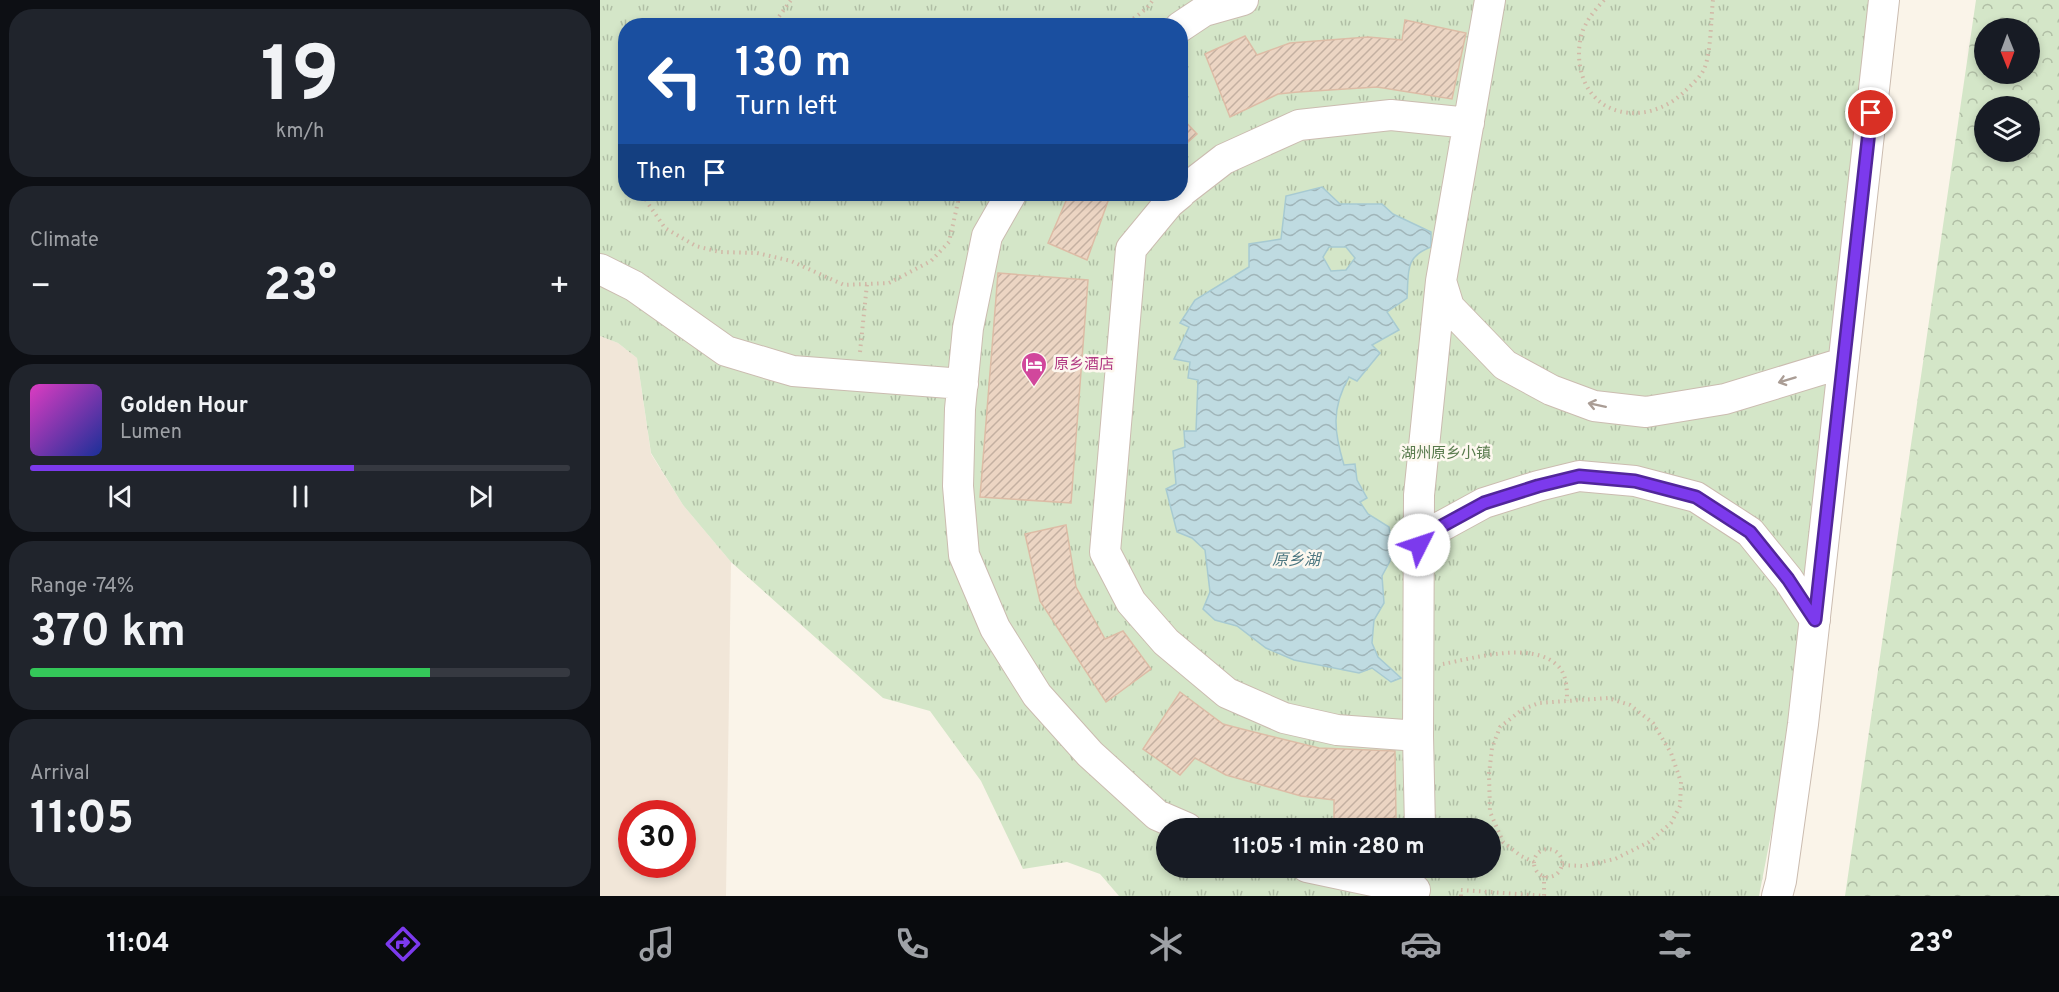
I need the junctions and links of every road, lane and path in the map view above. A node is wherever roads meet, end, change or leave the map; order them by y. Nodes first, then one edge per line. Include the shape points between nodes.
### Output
1 (791, 0) edge
2 (1153, 0) edge
3 (1243, 0) edge
4 (1490, 0) edge
5 (1604, 0) edge
6 (1713, 0) edge
7 (1884, 0) edge
8 (778, 18) edge
9 (1134, 18) edge
10 (1188, 22) edge
11 (1469, 123) junction
12 (1188, 187) edge
13 (647, 201) edge
14 (958, 201) edge
15 (1007, 201) edge
16 (1171, 201) edge
17 (600, 269) edge
18 (1441, 281) junction
19 (867, 284) junction
20 (1844, 363) junction
21 (858, 376) junction
22 (963, 384) junction
23 (1419, 545) junction
24 (1815, 620) junction
25 (1418, 666) junction
26 (1567, 700) junction
27 (1418, 736) junction
28 (1164, 818) edge
29 (1420, 818) edge
30 (1534, 862) junction
31 (1562, 865) junction
32 (1544, 876) junction
33 (1377, 878) edge
34 (1415, 884) edge
35 (1461, 896) edge
36 (1545, 896) edge
37 (1777, 896) edge

1 - 8 path
2 - 9 path
3 - 10 street via 1204,11
4 - 11 street
5 - 6 path via 1582,31 1582,78 1594,97 1612,111 1634,114 1653,111 1693,84 1704,68
7 - 20 street
11 - 12 street via 1391,115 1299,125 1224,159
11 - 18 street
13 - 19 path via 665,228 696,246 719,252 757,253 791,261 844,285
14 - 19 path via 949,242 931,261 888,283
15 - 22 street via 987,236 968,328
16 - 27 street via 1131,249 1105,552 1131,602 1166,642 1227,693 1284,718 1337,730
17 - 21 street via 634,286 726,351 793,371
20 -> 18 street via 1725,399 1646,412 1594,406 1551,390 1505,365 1449,308
18 - 23 street via 1419,495
19 - 21 path
20 - 24 street
21 - 22 street
22 - 28 street via 958,486 964,555 995,628 1036,695 1090,754
23 - 24 street via 1429,533 1484,503 1538,486 1579,476 1635,481 1696,497 1750,532
23 - 25 street
24 - 37 street
25 - 26 path via 1517,652 1542,657 1558,666 1566,682
25 - 27 street
26 - 30 path via 1539,703 1523,710 1500,727 1492,748 1490,812 1503,842
26 - 31 path via 1608,698 1630,705 1653,723 1671,753 1680,782 1680,806 1671,823 1649,842 1615,859 1583,866
27 - 29 street
30 - 31 path via 1537,853 1549,849 1557,852
30 - 32 path via 1536,871
31 - 32 path via 1553,876
32 - 36 path
33 - 34 street
35 - 36 path via 1461,890

